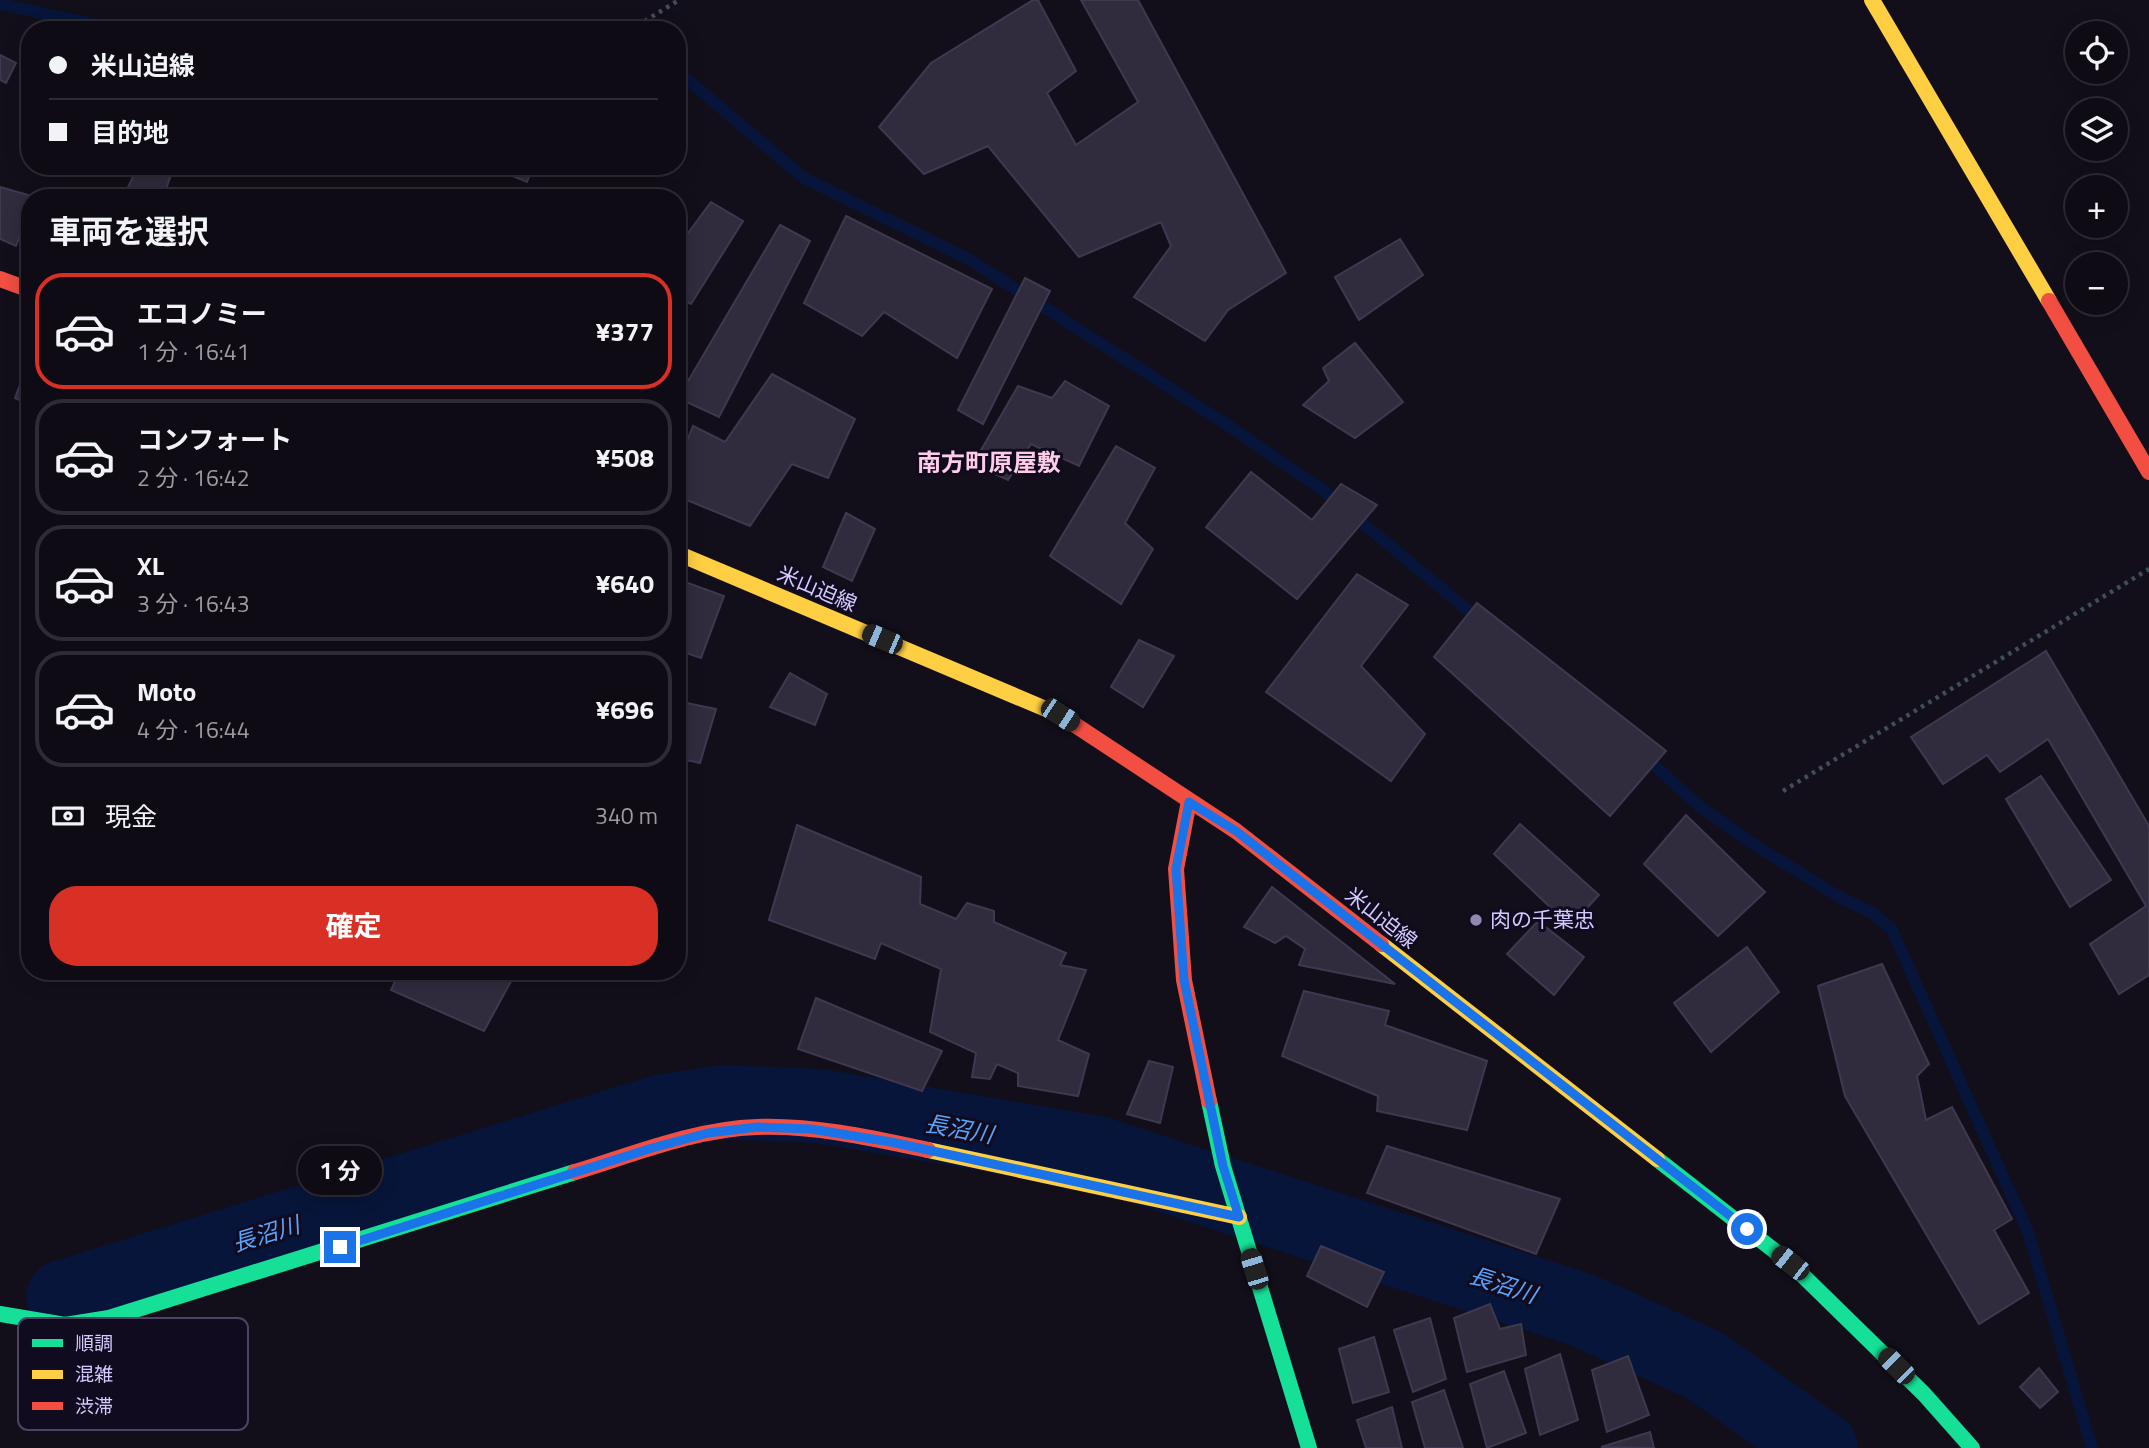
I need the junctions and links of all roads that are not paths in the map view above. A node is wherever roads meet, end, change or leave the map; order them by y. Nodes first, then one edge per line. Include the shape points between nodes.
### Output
1 (1872, 0) edge
2 (0, 279) edge
3 (21, 287) edge
4 (2149, 472) edge
5 (686, 557) edge
6 (1189, 802) junction
7 (1237, 1213) junction
8 (0, 1314) edge
9 (24, 1318) edge
10 (109, 1318) edge
11 (1309, 1448) edge
12 (1972, 1448) edge

1 - 4 street
2 - 3 street
5 - 6 street, 米山迫線 via 1060,715
6 - 7 street via 1176,869 1184,980
6 - 12 street, 米山迫線 via 1236,831 1790,1263 1924,1394
7 - 10 street via 891,1142 811,1129 757,1127 708,1133 652,1148
7 - 11 street
8 - 9 street

